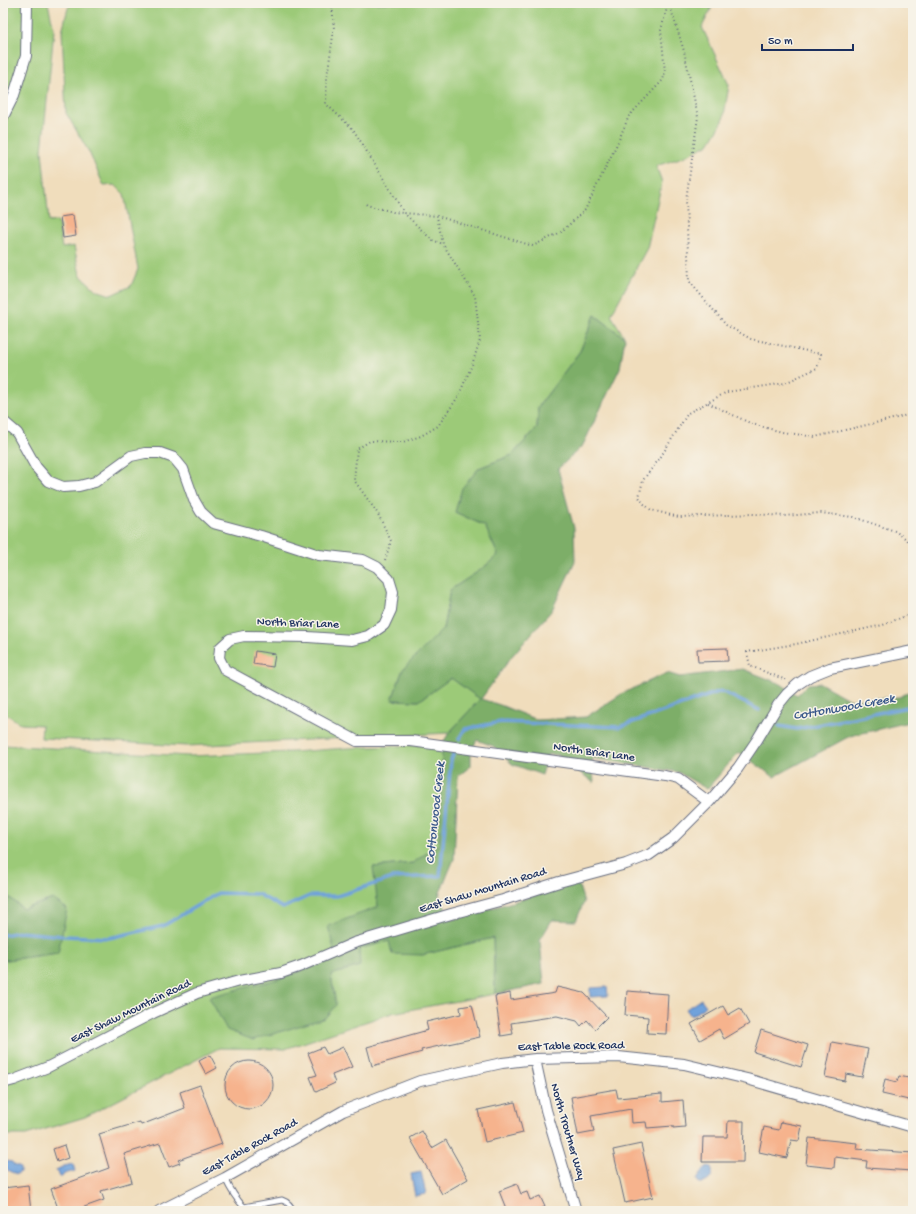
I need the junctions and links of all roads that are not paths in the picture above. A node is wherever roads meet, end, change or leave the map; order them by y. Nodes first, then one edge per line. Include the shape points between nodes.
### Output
1 (27, 3) edge
2 (3, 117) edge
3 (3, 421) edge
4 (913, 651) edge
5 (709, 802) junction
6 (535, 1059) junction
7 (3, 1082) edge
8 (913, 1127) edge
9 (225, 1178) junction
10 (159, 1211) edge
11 (294, 1211) edge
12 (576, 1211) edge

1 - 2 street via 26,56 14,95
3 - 5 street, North Briar Lane via 17,433 36,467 48,481 63,487 95,482 131,456 145,452 160,452 174,458 183,469 194,500 201,512 213,523 319,555 363,560 378,567 389,579 394,592 391,610 384,625 368,636 352,640 244,636 230,639 220,648 219,658 225,670 357,741 411,741 665,776 678,779
4 - 5 street, East Shaw Mountain Road via 830,668 798,684 778,705 738,768
5 - 7 street, East Shaw Mountain Road via 672,838 648,855 626,864 354,943 281,973 197,993 48,1067
6 - 8 street, East Table Rock Road via 618,1057 684,1064 747,1079
6 - 9 street, East Table Rock Road via 502,1063 420,1081 343,1111
6 - 12 street, North Troutner Way via 546,1110
9 - 10 street, East Table Rock Road
9 - 11 lane via 244,1207 282,1200

